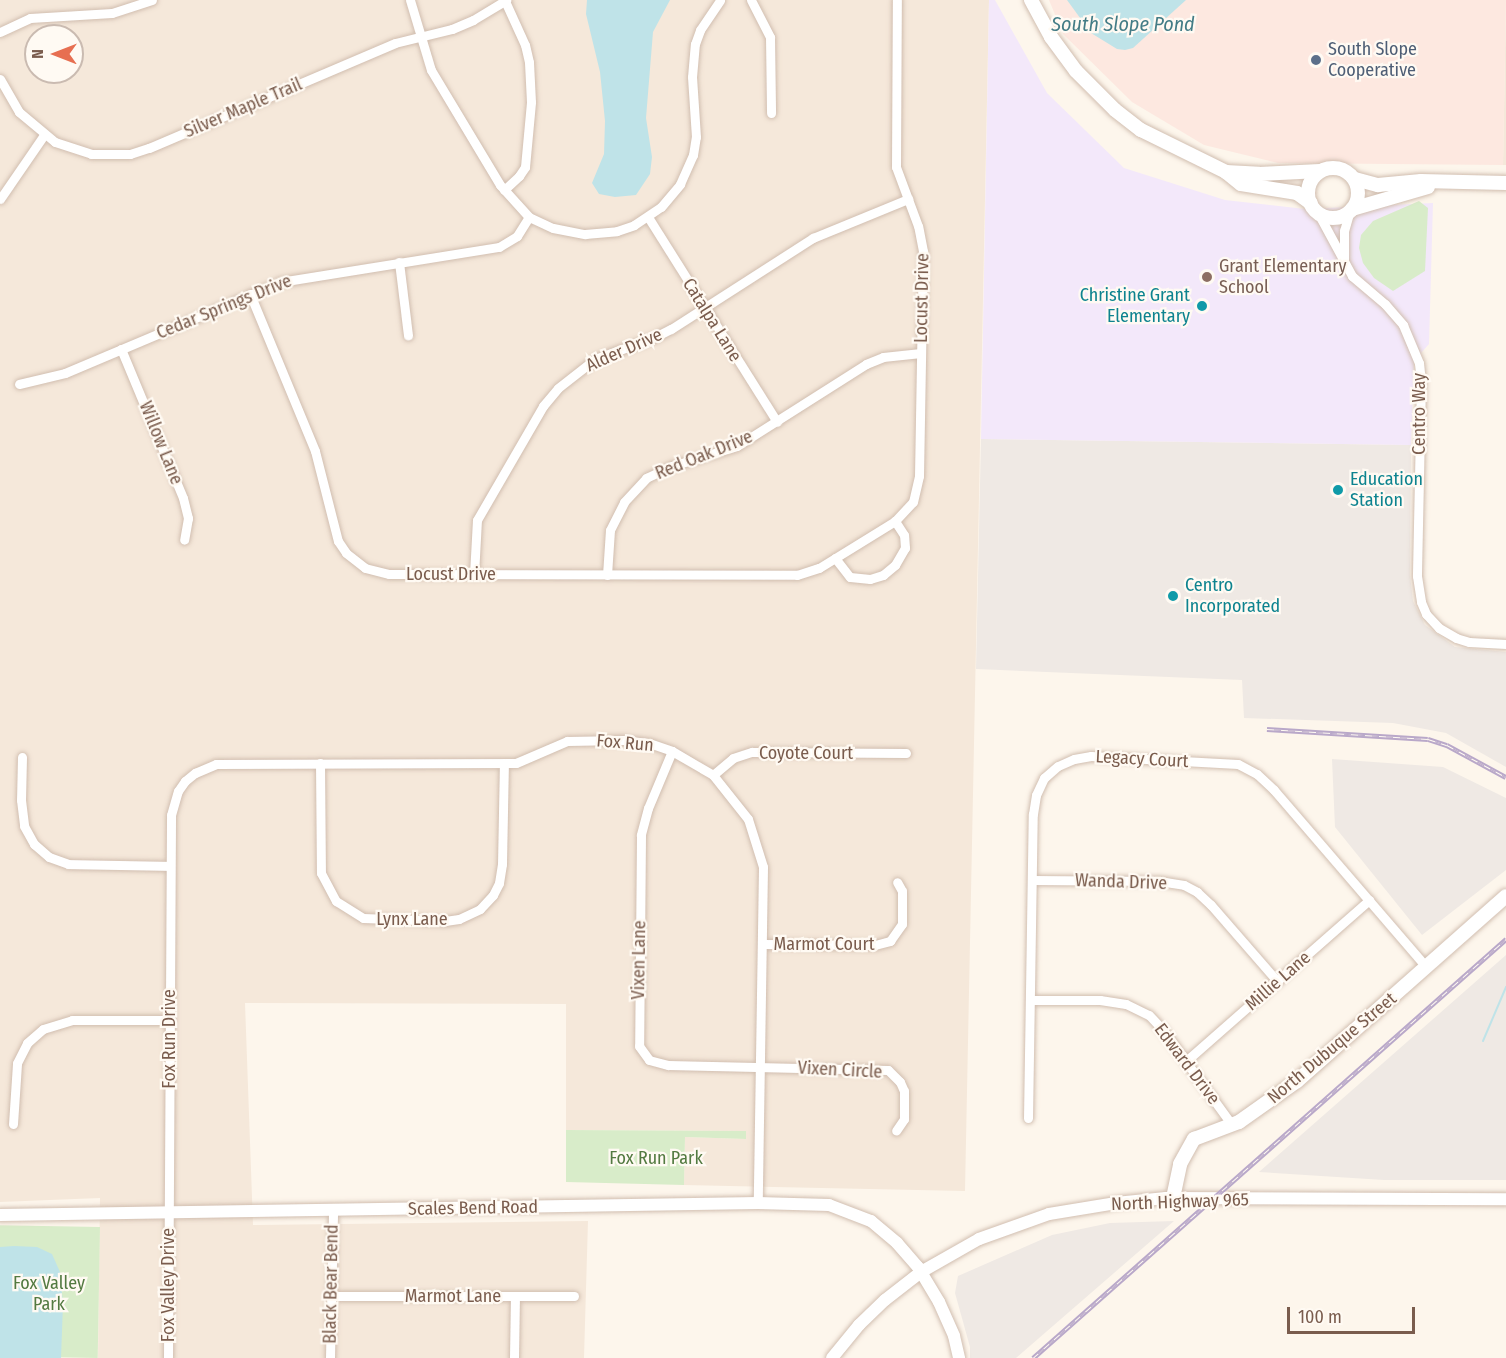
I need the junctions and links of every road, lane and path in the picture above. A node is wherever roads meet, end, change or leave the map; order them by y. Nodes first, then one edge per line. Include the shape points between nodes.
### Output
1 (152, 0) edge
2 (410, 0) edge
3 (720, 0) edge
4 (751, 0) edge
5 (897, 0) edge
6 (1031, 0) edge
7 (506, 1) edge
8 (0, 32) edge
9 (420, 36) junction
10 (0, 78) edge
11 (771, 114) dead end
12 (44, 135) junction
13 (1320, 171) junction
14 (1226, 172) junction
15 (1354, 179) junction
16 (1436, 183) junction
17 (1506, 183) edge
18 (504, 190) junction
19 (0, 199) edge
20 (908, 199) junction
21 (1314, 208) junction
22 (1351, 211) junction
23 (530, 217) junction
24 (648, 217) junction
25 (1344, 259) junction
26 (399, 262) junction
27 (250, 294) junction
28 (704, 308) junction
29 (408, 335) dead end
30 (122, 349) junction
31 (921, 353) junction
32 (19, 384) dead end
33 (777, 422) junction
34 (895, 521) junction
35 (184, 540) dead end
36 (835, 558) junction
37 (474, 574) junction
38 (607, 575) junction
39 (1506, 644) edge
40 (672, 751) junction
41 (906, 753) dead end
42 (22, 757) dead end
43 (320, 763) junction
44 (504, 763) junction
45 (713, 775) junction
46 (170, 866) junction
47 (1032, 880) junction
48 (897, 882) dead end
49 (1506, 896) edge
50 (1369, 900) junction
51 (764, 944) junction
52 (1426, 967) junction
53 (1277, 981) junction
54 (1030, 1000) junction
55 (169, 1020) junction
56 (1186, 1061) junction
57 (761, 1066) junction
58 (1028, 1118) dead end
59 (13, 1124) dead end
60 (1232, 1125) junction
61 (896, 1131) dead end
62 (1173, 1198) junction
63 (1506, 1199) edge
64 (758, 1203) junction
65 (333, 1210) junction
66 (168, 1213) junction
67 (0, 1215) edge
68 (921, 1272) junction
69 (332, 1296) junction
70 (515, 1296) junction
71 (574, 1296) dead end
72 (168, 1358) edge
73 (330, 1358) edge
74 (514, 1358) edge
75 (832, 1358) edge
76 (959, 1358) edge

1 - 8 street via 112,13 30,18
2 - 9 street
3 - 24 street via 695,44 692,76 697,122 693,155 671,198
4 - 11 street via 770,37
5 - 20 street, Locust Drive via 895,153
6 - 14 main road via 1060,52 1115,110 1164,143
7 - 9 street, Silver Maple Trail via 473,20
7 - 18 street via 525,45 531,102 525,167
9 - 12 street, Silver Maple Trail via 149,148 130,153 91,154
9 - 18 street via 431,70
10 - 12 street, Silver Maple Trail via 19,112
12 - 19 street
13 - 14 main road
13 - 15 main road via 1336,168
13 - 21 main road via 1311,182
14 - 21 main road via 1241,184 1297,193
15 - 16 main road via 1378,185
15 - 22 main road via 1358,195
16 - 17 main road
16 - 22 main road
18 - 23 street
20 - 28 street, Alder Drive via 813,238
20 - 31 street, Locust Drive via 922,238
21 - 22 main road via 1331,218
21 - 25 street, Centro Way
22 - 25 street via 1344,231
23 - 24 street via 553,228 585,234 617,231
23 - 26 street, Cedar Springs Drive via 517,236 499,247
24 - 28 street, Catalpa Lane
25 - 39 street, Centro Way via 1359,284 1385,304 1403,325 1419,363 1417,576 1421,602 1431,621 1456,638
26 - 27 street, Cedar Springs Drive via 302,276
26 - 29 street
27 - 30 street, Cedar Springs Drive
27 - 37 street, Locust Drive via 315,451 338,541 346,553 376,573
28 - 33 street, Catalpa Lane
28 - 37 street, Alder Drive via 655,337 595,359 558,388 543,406 477,520
30 - 32 street, Cedar Springs Drive via 65,373
30 - 35 street, Willow Lane via 176,478 188,518
31 - 33 street, Red Oak Drive via 884,357 866,364
31 - 34 street, Locust Drive via 919,476 913,502
33 - 38 street, Red Oak Drive via 737,446 646,478 628,496 613,523 607,548
34 - 36 street, Locust Drive
34 - 36 street via 904,535 905,548 888,572 870,579 850,577
36 - 38 street, Locust Drive via 797,575
37 - 38 street, Locust Drive
40 - 44 street, Fox Run via 636,741 578,740 555,744 528,760
40 - 45 street, Fox Run
40 - 57 street, Vixen Lane via 641,835 639,1046 656,1063
41 - 45 street, Coyote Court via 752,752 733,758
42 - 46 street via 24,826 34,844 49,857 68,864
43 - 44 street, Fox Run
43 - 44 street, Lynx Lane via 321,873 336,902 363,918 445,921 480,909 499,883
43 - 46 street, Fox Run via 216,764 195,773 177,791 173,803
45 - 51 street, Fox Run via 740,806 760,850 765,884
46 - 55 street, Fox Run Drive
47 - 50 street, Legacy Court via 1036,795 1044,778 1058,766 1091,756 1218,763 1238,765 1257,774
47 - 53 street, Wanda Drive via 1159,881 1184,885 1211,905
47 - 54 street, Legacy Court
48 - 51 street, Marmot Court via 902,891 902,924 890,941 875,945
49 - 52 main road, North Dubuque Street
50 - 52 street, Legacy Court
50 - 53 street, Millie Lane
51 - 57 street, Fox Run
52 - 60 main road, North Dubuque Street via 1297,1081
53 - 56 street, Millie Lane
54 - 56 street, Edward Drive via 1126,1004 1149,1015
54 - 58 street, Legacy Court
55 - 59 street via 72,1020 43,1029 27,1043 17,1063
55 - 66 street, Fox Run Drive
56 - 60 street, Edward Drive
57 - 61 street, Vixen Circle via 888,1070 904,1091 904,1119
57 - 64 street, Fox Run
60 - 62 main road, North Dubuque Street via 1194,1139 1180,1164
62 - 63 street, North Highway 965
62 - 68 street, North Highway 965 via 1082,1208 1023,1222 979,1239
64 - 65 street, Scales Bend Road
64 - 68 street, Scales Bend Road via 829,1205 854,1213 886,1232
65 - 66 street, Scales Bend Road
65 - 69 street, Black Bear Bend
66 - 67 street, Scales Bend Road
66 - 72 street, Fox Valley Drive
68 - 75 street, North Highway 965 via 885,1300
68 - 76 street, Scales Bend Road via 949,1324
69 - 70 street, Marmot Lane
69 - 73 street, Black Bear Bend
70 - 71 street, Marmot Lane
70 - 74 street

